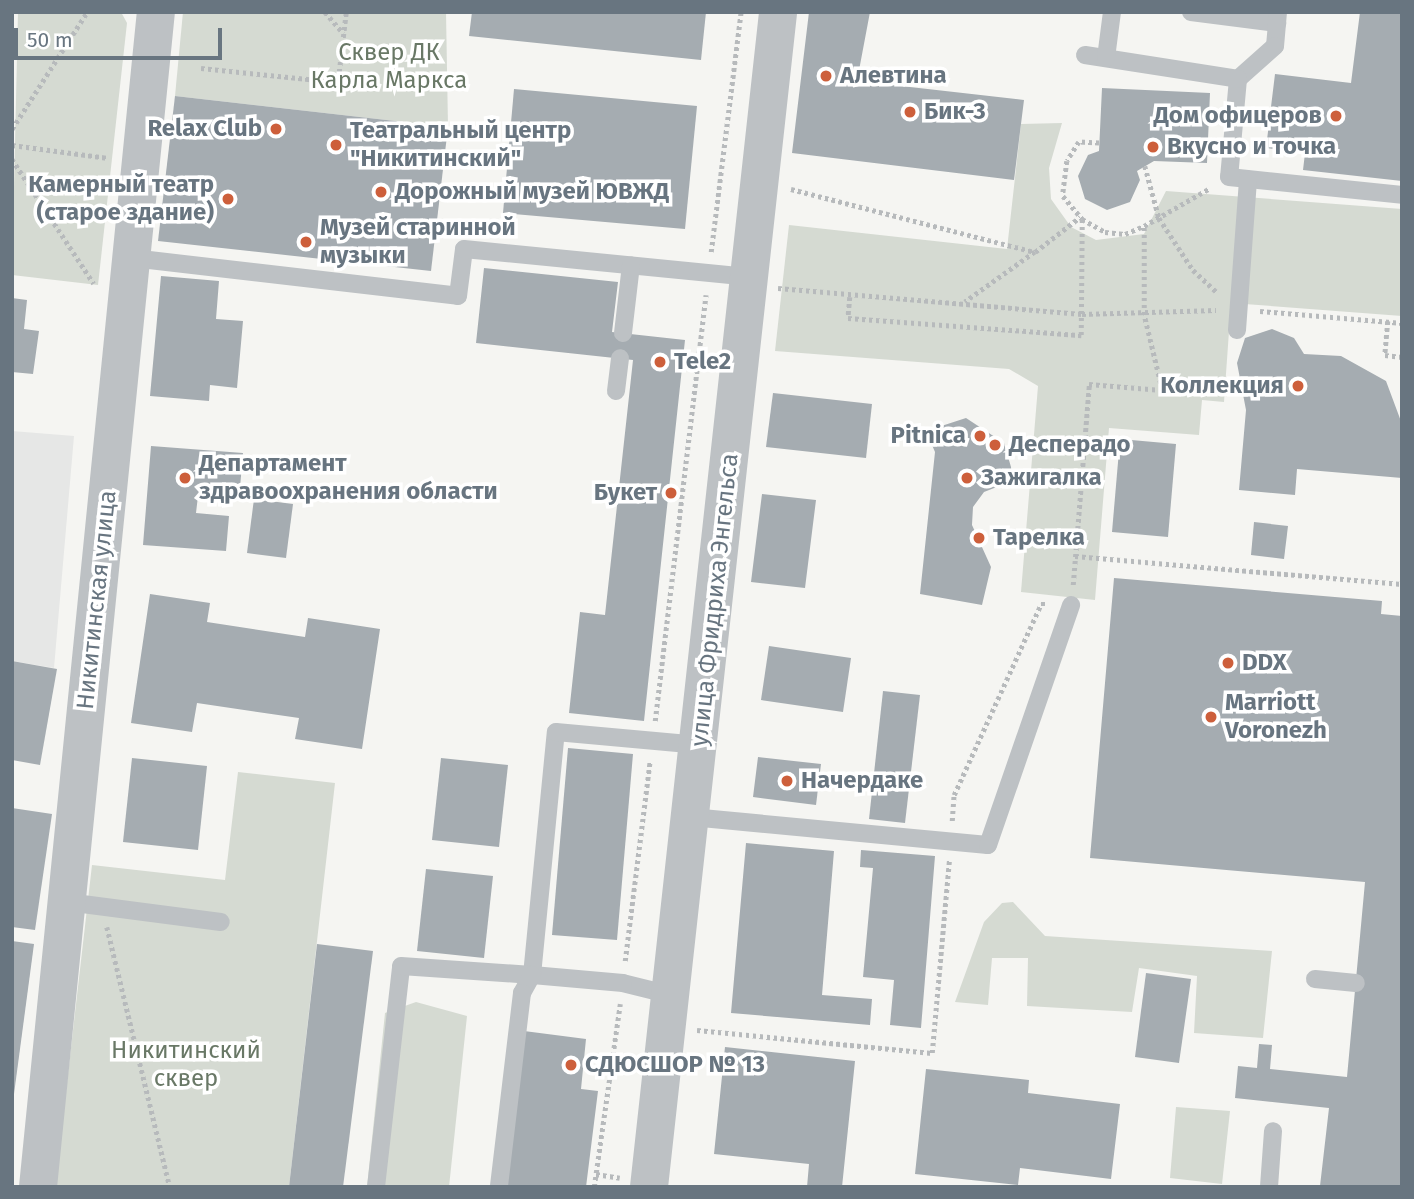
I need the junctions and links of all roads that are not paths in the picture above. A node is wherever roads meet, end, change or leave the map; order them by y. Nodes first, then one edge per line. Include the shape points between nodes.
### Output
1 (156, 12) edge
2 (778, 12) edge
3 (1112, 12) edge
4 (1191, 12) edge
5 (1277, 17) edge
6 (1086, 55) dead end
7 (1106, 58) junction
8 (1238, 79) junction
9 (1248, 179) junction
10 (1402, 195) edge
11 (132, 258) junction
12 (631, 265) junction
13 (762, 282) junction
14 (1237, 330) dead end
15 (623, 333) dead end
16 (620, 358) dead end
17 (616, 391) dead end
18 (1071, 605) road end
19 (699, 745) junction
20 (691, 817) junction
21 (84, 904) junction
22 (221, 922) dead end
23 (532, 975) junction
24 (1315, 979) dead end
25 (1356, 983) dead end
26 (671, 995) junction
27 (1273, 1131) dead end
28 (38, 1187) edge
29 (376, 1187) edge
30 (499, 1187) edge
31 (649, 1187) edge
32 (1269, 1187) edge

1 - 11 street, Никитинская улица
2 - 13 street, улица Фридриха Энгельса
3 - 7 lane
4 - 5 lane
5 - 8 lane via 1275,46
6 - 7 lane
7 - 8 lane
8 - 9 lane via 1229,177
9 - 10 lane
9 - 14 lane
11 - 12 lane via 458,296 464,249
11 - 21 street, Никитинская улица
12 - 13 lane
12 - 15 lane
13 - 19 street, улица Фридриха Энгельса
16 - 17 lane
18 - 20 lane via 988,845
19 - 20 street, улица Фридриха Энгельса
19 - 23 lane via 556,733
20 - 26 street, улица Фридриха Энгельса
21 - 22 lane
21 - 28 street, Никитинская улица
23 - 26 lane via 623,983
23 - 29 lane via 401,966
23 - 30 lane via 522,993
24 - 25 lane
26 - 31 street, улица Фридриха Энгельса
27 - 32 lane

